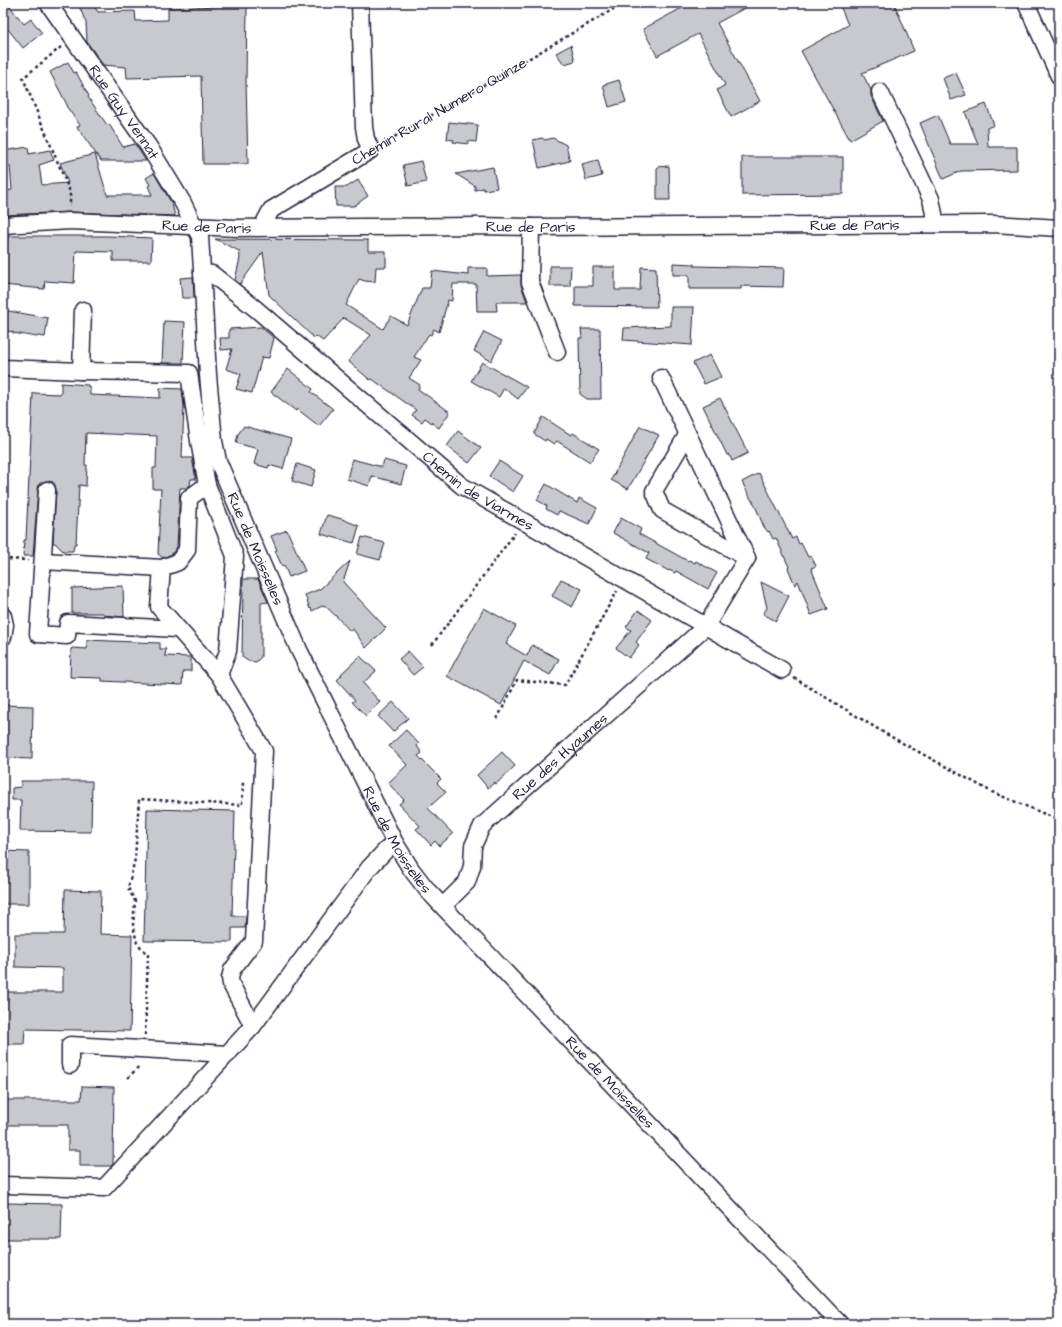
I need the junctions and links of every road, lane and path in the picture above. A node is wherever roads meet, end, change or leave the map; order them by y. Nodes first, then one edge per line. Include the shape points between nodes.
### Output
1 (48, 3) edge
2 (360, 3) edge
3 (624, 3) edge
4 (1026, 3) edge
5 (72, 38) junction
6 (1059, 76) edge
7 (880, 92) dead end
8 (371, 150) junction
9 (70, 221) junction
10 (936, 224) junction
11 (3, 225) edge
12 (187, 226) junction
13 (262, 227) junction
14 (531, 227) junction
15 (1059, 228) edge
16 (202, 273) junction
17 (83, 310) dead end
18 (557, 352) dead end
19 (3, 368) edge
20 (81, 371) junction
21 (661, 378) dead end
22 (687, 435) junction
23 (207, 485) junction
24 (47, 490) dead end
25 (523, 522) junction
26 (747, 558) junction
27 (3, 559) edge
28 (42, 561) junction
29 (162, 568) junction
30 (624, 580) junction
31 (3, 616) edge
32 (706, 626) junction
33 (177, 629) junction
34 (3, 637) edge
35 (432, 645) dead end
36 (782, 670) joint
37 (219, 675) junction
38 (497, 719) dead end
39 (243, 782) dead end
40 (1059, 820) edge
41 (395, 843) junction
42 (443, 906) junction
43 (252, 1026) junction
44 (144, 1049) junction
45 (228, 1054) junction
46 (70, 1065) dead end
47 (128, 1078) dead end
48 (3, 1185) edge
49 (840, 1324) edge

1 - 5 street, Rue Guy Vennat
2 - 8 street via 364,127
3 - 8 path, Chemin Rural Numero Quinze
4 - 6 street
5 - 9 path via 24,78 70,192
5 - 12 street, Rue Guy Vennat via 149,147 183,203
7 - 10 street via 931,199
8 - 13 street, Chemin Rural Numero Quinze via 271,210
9 - 11 street, Rue de Paris
9 - 12 street, Rue de Paris
10 - 14 street, Rue de Paris
10 - 15 street, Rue de Paris
12 - 13 street, Rue de Paris
12 - 16 street, Rue de Moisselles via 200,236
13 - 14 street, Rue de Paris
14 - 18 street via 530,282
16 - 25 street, Chemin de Viarmes via 212,274 256,309 462,486
16 - 41 street, Rue de Moisselles via 208,375 218,461 299,650
17 - 20 street
19 - 20 street
20 - 23 street via 189,374
21 - 22 street
22 - 26 street
22 - 26 street via 654,492 662,510
23 - 29 street via 189,498 187,550 178,562
23 - 37 street via 235,556 228,651
24 - 28 street
25 - 30 street, Chemin de Viarmes
25 - 35 path
26 - 32 street, Rue des Hyaumes
27 - 28 path
28 - 29 street
28 - 33 street via 38,634 67,636 68,623
29 - 33 street via 159,608
30 - 32 street, Chemin de Viarmes
30 - 38 path via 564,685 517,680
31 - 34 street
32 - 36 street, Chemin de Viarmes
32 - 42 street, Rue des Hyaumes via 482,826 473,846 472,866 467,882
33 - 37 street
36 - 40 path via 886,734 992,792
37 - 43 street via 264,751 254,941 232,970 230,978
39 - 44 path via 242,805 139,799 135,859 128,888 135,901 133,925 137,943 148,955
41 - 42 street, Rue de Moisselles via 411,869
41 - 43 street via 369,868
42 - 49 street, Rue de Moisselles
43 - 45 street
44 - 45 street
44 - 46 street via 70,1045
44 - 47 path via 144,1060
45 - 48 street via 104,1188

